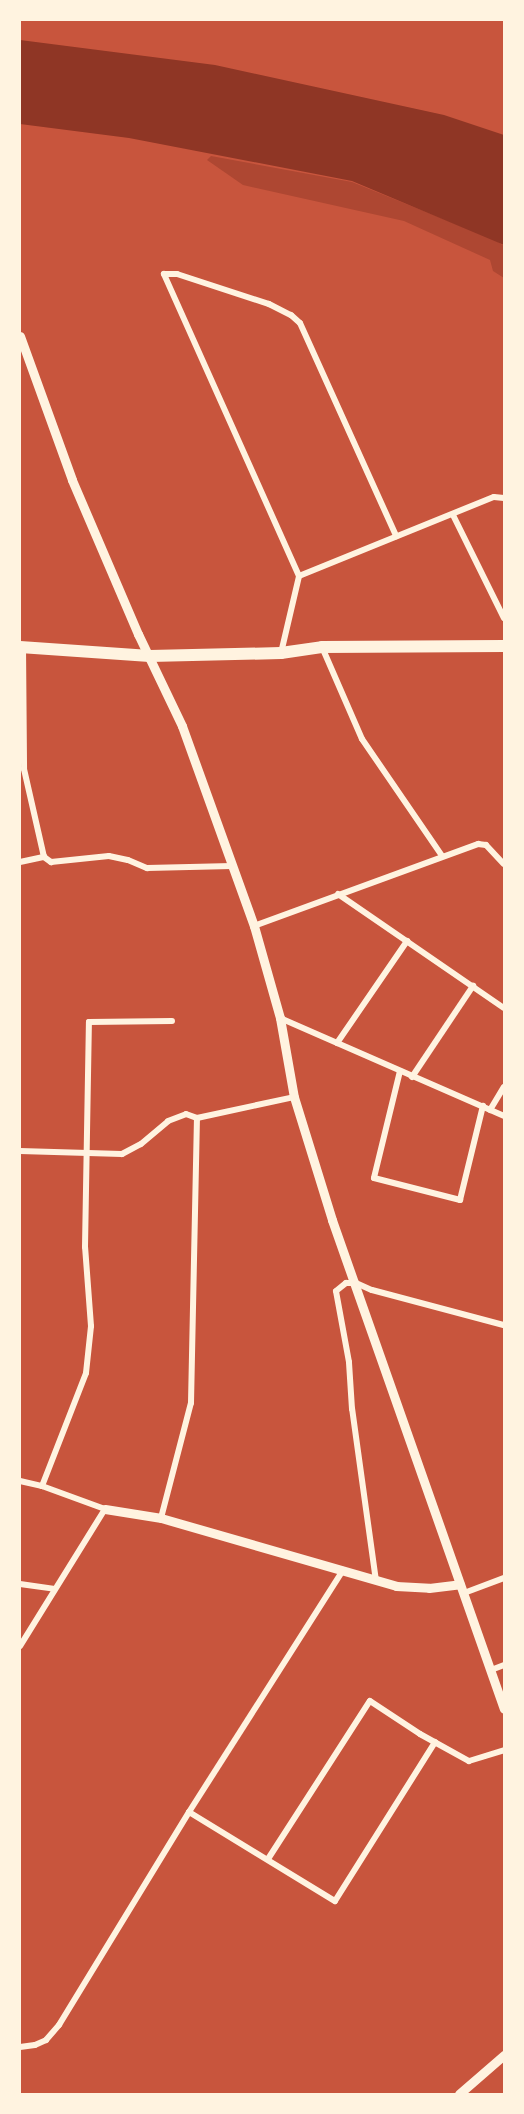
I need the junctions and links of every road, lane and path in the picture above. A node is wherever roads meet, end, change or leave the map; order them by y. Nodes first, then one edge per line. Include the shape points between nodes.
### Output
1 (20, 336) edge
2 (504, 498) edge
3 (453, 514) junction
4 (396, 536) junction
5 (299, 576) junction
6 (504, 618) edge
7 (504, 646) edge
8 (22, 647) edge
9 (322, 647) junction
10 (281, 653) junction
11 (150, 657) junction
12 (442, 856) junction
13 (44, 857) junction
14 (20, 862) edge
15 (504, 864) edge
16 (232, 866) junction
17 (338, 894) junction
18 (254, 926) junction
19 (407, 941) junction
20 (473, 986) junction
21 (504, 1008) edge
22 (280, 1018) junction
23 (172, 1021) dead end
24 (337, 1043) junction
25 (400, 1071) junction
26 (412, 1077) junction
27 (504, 1087) edge
28 (294, 1097) junction
29 (483, 1106) junction
30 (490, 1110) junction
31 (504, 1116) edge
32 (197, 1118) junction
33 (20, 1151) edge
34 (86, 1152) junction
35 (356, 1283) junction
36 (504, 1325) edge
37 (20, 1481) edge
38 (42, 1486) junction
39 (105, 1509) junction
40 (161, 1518) junction
41 (343, 1570) junction
42 (504, 1578) edge
43 (376, 1581) junction
44 (20, 1584) edge
45 (462, 1588) junction
46 (55, 1589) junction
47 (20, 1646) edge
48 (504, 1665) edge
49 (491, 1670) junction
50 (504, 1709) edge
51 (435, 1742) junction
52 (504, 1750) edge
53 (189, 1812) junction
54 (268, 1859) junction
55 (20, 2047) edge
56 (504, 2055) edge
57 (459, 2094) edge

1 - 11 street via 72,480
2 - 3 street via 494,497
3 - 4 street
3 - 6 street
4 - 5 street
4 - 5 street via 300,323 269,304 177,274 164,274
5 - 10 street
7 - 9 highway
8 - 11 highway
8 - 13 street via 24,769
9 - 10 highway
9 - 12 street via 362,739
10 - 11 highway
11 - 16 street via 182,726
12 - 15 street via 486,845
12 - 17 street
13 - 14 street
13 - 16 street via 51,862 109,856 147,868
16 - 18 street
17 - 18 street
17 - 19 street
18 - 22 street
19 - 20 street
19 - 24 street
20 - 21 street
20 - 26 street
22 - 24 street
22 - 28 street
23 - 34 street via 89,1022
24 - 25 street
25 - 26 street
25 - 29 street via 374,1178 460,1200
26 - 29 street
27 - 30 street
28 - 32 street
28 - 35 street
29 - 30 street
30 - 31 street
32 - 34 street via 186,1114 168,1121 122,1154
32 - 40 street via 191,1403
33 - 34 street
34 - 38 street via 85,1248 91,1326 87,1373
35 - 36 street
35 - 43 street via 346,1283 336,1291 349,1362
35 - 45 street
37 - 38 street
38 - 39 street
39 - 40 street
39 - 46 street
40 - 41 street
41 - 43 street
41 - 53 street
42 - 45 street
43 - 45 street via 396,1586
44 - 46 street
45 - 49 street
46 - 47 street
48 - 49 street
49 - 50 street
51 - 52 street via 469,1761
51 - 54 street via 370,1701
51 - 54 street via 335,1901
53 - 54 street
53 - 55 street via 53,2033 35,2045
56 - 57 street

